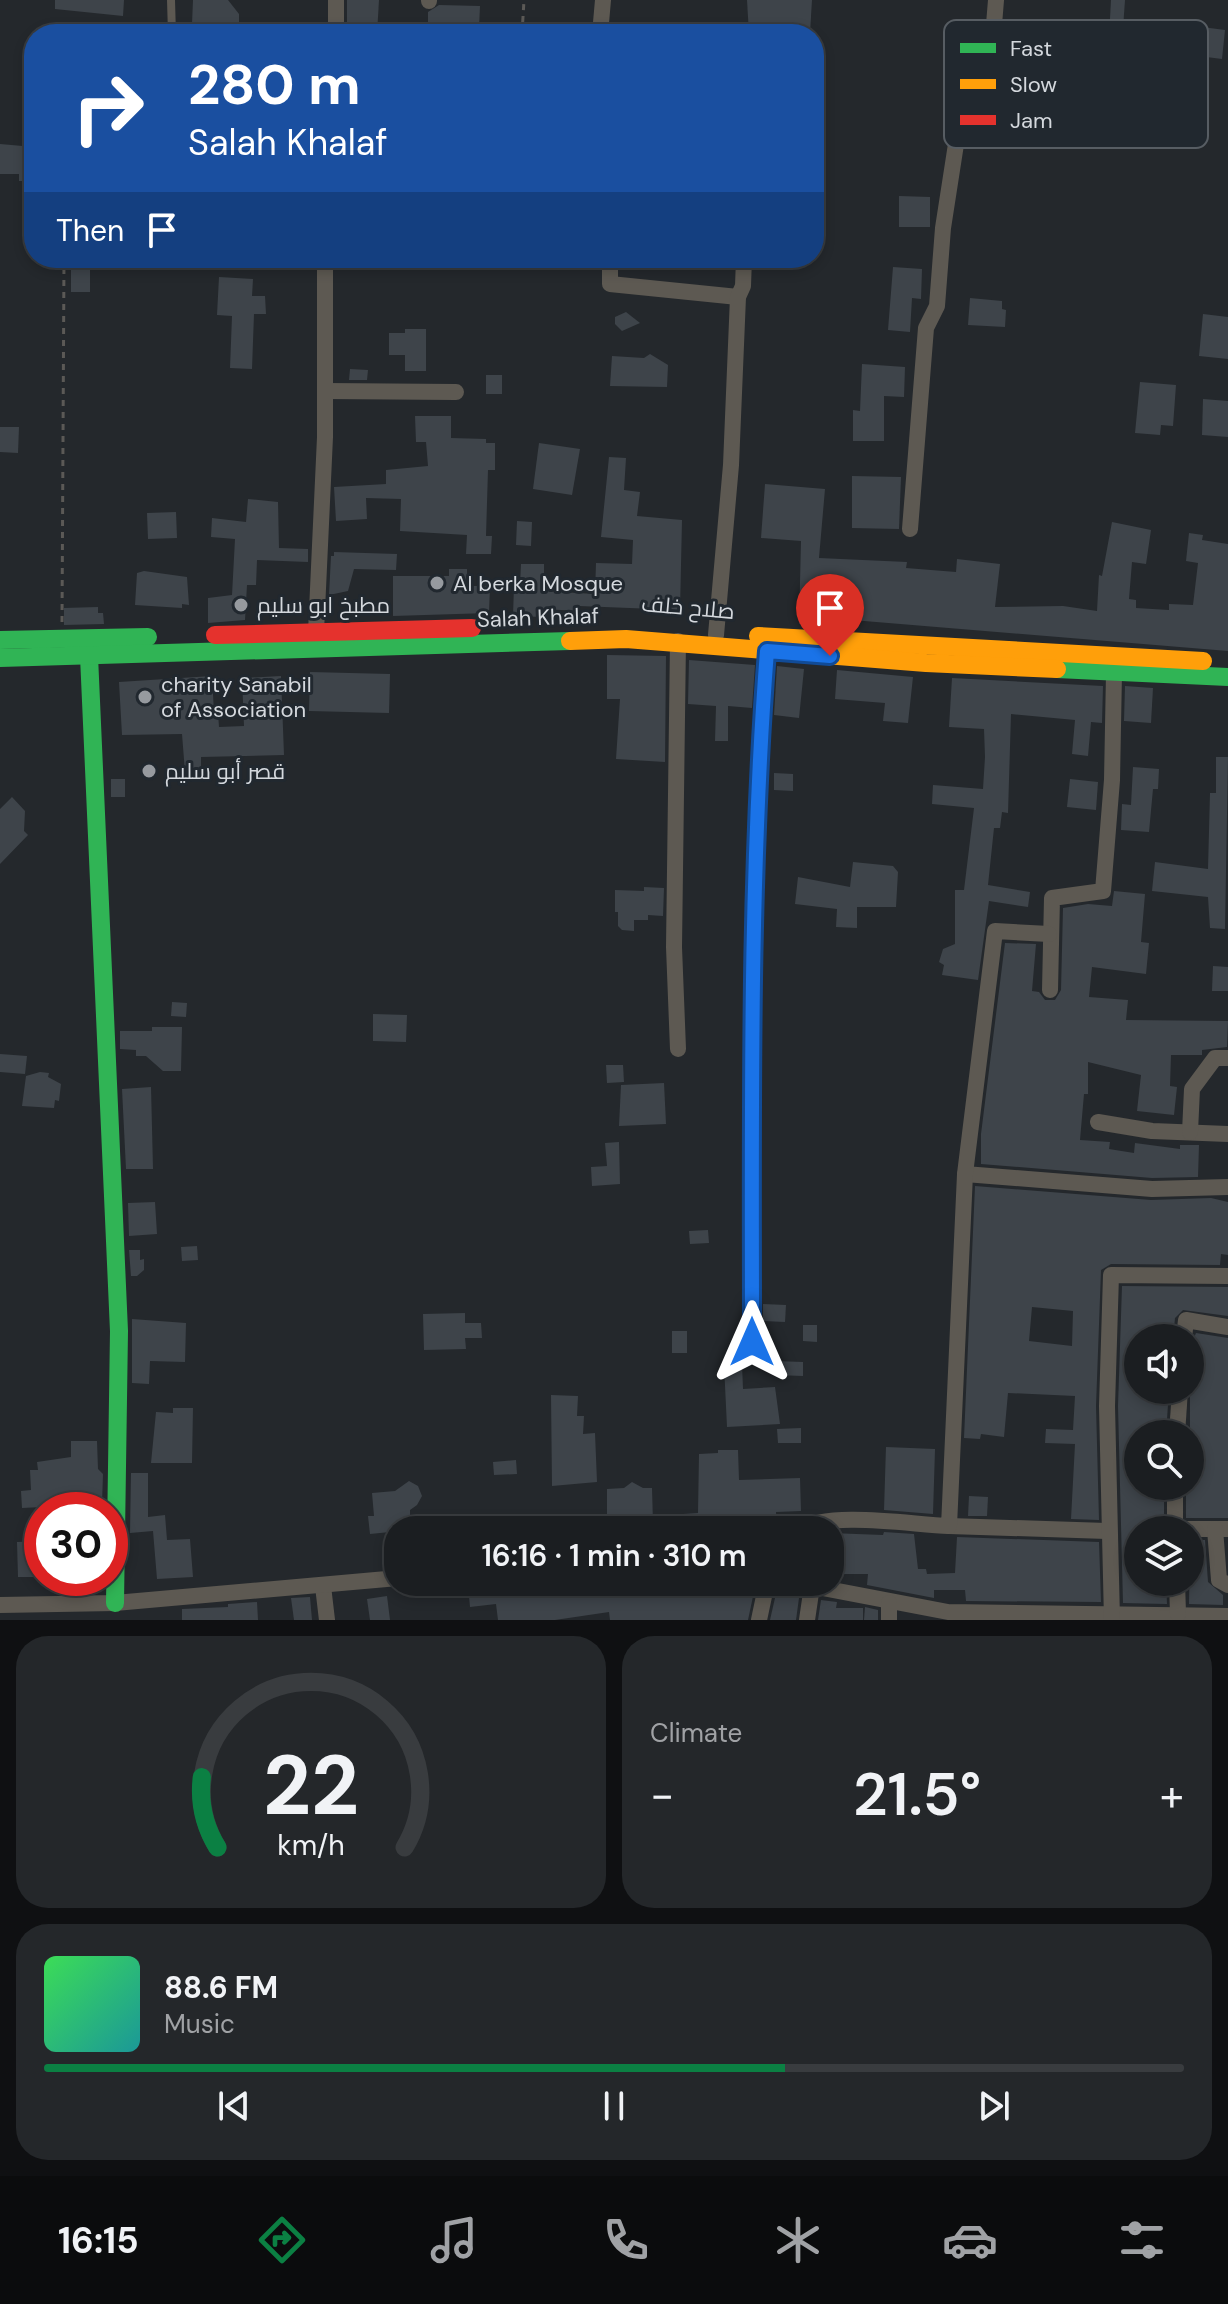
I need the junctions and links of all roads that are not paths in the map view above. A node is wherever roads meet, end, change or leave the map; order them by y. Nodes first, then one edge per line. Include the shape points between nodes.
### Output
1 (171, 0) edge
2 (336, 0) edge
3 (603, 0) edge
4 (996, 0) edge
5 (994, 20) edge
6 (172, 24) edge
7 (336, 24) edge
8 (601, 24) edge
9 (955, 148) edge
10 (325, 268) dead end
11 (610, 268) edge
12 (744, 268) edge
13 (738, 297) junction
14 (325, 391) junction
15 (456, 392) dead end
16 (910, 529) dead end
17 (316, 632) junction
18 (716, 635) junction
19 (0, 640) edge
20 (678, 641) junction
21 (767, 651) junction
22 (89, 656) junction
23 (0, 658) edge
24 (1228, 662) edge
25 (1114, 673) junction
26 (1228, 677) edge
27 (1049, 934) junction
28 (1050, 990) dead end
29 (678, 1049) dead end
30 (1228, 1058) edge
31 (1098, 1122) dead end
32 (1190, 1132) junction
33 (1228, 1134) edge
34 (965, 1174) junction
35 (1228, 1187) edge
36 (1228, 1276) edge
37 (1186, 1324) edge
38 (1228, 1327) edge
39 (752, 1342) dead end
40 (844, 1522) edge
41 (949, 1526) junction
42 (1222, 1529) edge
43 (1107, 1531) junction
44 (384, 1579) edge
45 (1228, 1585) edge
46 (323, 1586) junction
47 (764, 1596) edge
48 (811, 1596) edge
49 (842, 1596) edge
50 (1177, 1596) edge
51 (115, 1603) junction
52 (0, 1605) edge
53 (889, 1612) edge
54 (1178, 1614) junction
55 (1050, 1616) edge
56 (1228, 1616) edge
57 (1112, 1617) edge
58 (327, 1620) edge
59 (759, 1620) edge
60 (807, 1620) edge

1 - 6 lane
2 - 7 street
3 - 8 street
4 - 5 street
9 - 16 street via 937,306 926,328
10 - 14 street
11 - 13 street via 610,284
12 - 13 street
13 - 18 street
14 - 15 street
14 - 17 street
17 - 18 main road, صلاح خلف via 642,626
17 - 19 main road, صلاح خلف
18 - 24 main road, صلاح خلف
20 - 21 main road, Salah Khalaf
20 - 22 main road, Salah Khalaf via 590,639
20 - 29 street
21 - 25 main road, Salah Khalaf
21 - 39 street via 759,754 751,1066
22 - 23 main road
22 - 51 main road via 119,1331
25 - 26 main road, Salah Khalaf
25 - 27 street via 1103,891 1052,898
27 - 28 street
27 - 34 street via 995,931
30 - 32 street via 1215,1058 1192,1089
31 - 32 street
32 - 33 street
34 - 35 street via 1152,1189
34 - 41 street
36 - 43 street via 1111,1275
37 - 38 street via 1186,1320
40 - 41 street
41 - 43 street
42 - 45 street via 1219,1580
43 - 57 street
44 - 46 street
46 - 51 street
46 - 58 street
47 - 59 street
48 - 60 street
49 - 53 street
50 - 54 street
51 - 52 street
53 - 55 street
54 - 56 street
54 - 57 street
55 - 57 street

